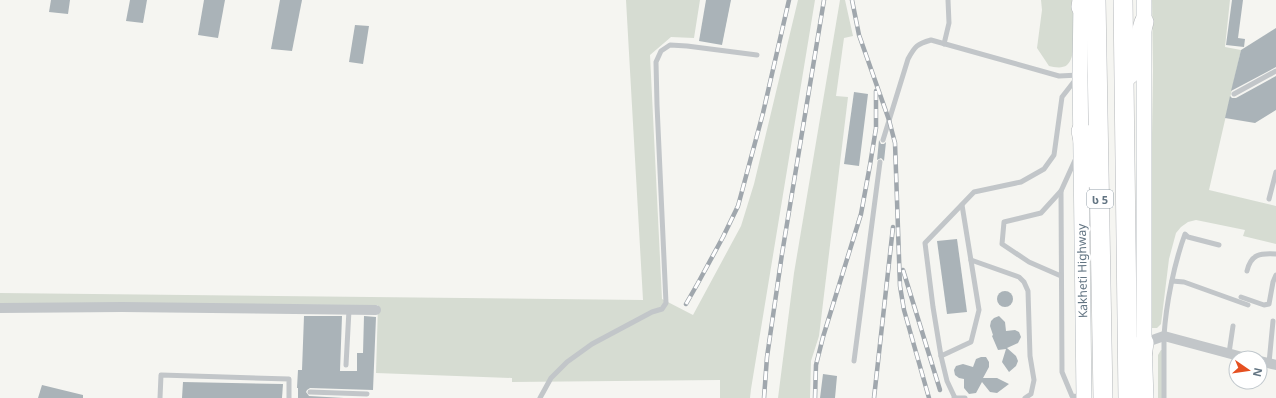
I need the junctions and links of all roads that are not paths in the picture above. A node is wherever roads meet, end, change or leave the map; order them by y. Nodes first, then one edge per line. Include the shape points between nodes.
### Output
1 (948, 0) edge
2 (1123, 0) edge
3 (1144, 0) edge
4 (1085, 2) edge
5 (1144, 22) junction
6 (944, 44) junction
7 (757, 55) dead end
8 (1276, 70) edge
9 (1080, 75) junction
10 (1124, 93) junction
11 (1234, 94) dead end
12 (1081, 139) junction
13 (883, 140) dead end
14 (880, 162) dead end
15 (1276, 172) edge
16 (1061, 191) junction
17 (1269, 199) dead end
18 (962, 205) junction
19 (1100, 220) junction
20 (1219, 245) dead end
21 (1276, 254) edge
22 (971, 260) junction
23 (1247, 271) dead end
24 (1276, 275) edge
25 (1061, 276) junction
26 (1172, 281) junction
27 (1241, 297) dead end
28 (1248, 305) dead end
29 (0, 308) edge
30 (349, 310) junction
31 (376, 310) dead end
32 (1273, 321) dead end
33 (1233, 326) dead end
34 (1164, 336) junction
35 (1144, 344) junction
36 (1229, 350) edge
37 (1228, 353) edge
38 (941, 356) junction
39 (854, 361) dead end
40 (1268, 363) edge
41 (346, 365) dead end
42 (310, 392) dead end
43 (367, 394) dead end
44 (346, 396) edge
45 (1084, 397) edge
46 (160, 398) edge
47 (289, 398) edge
48 (540, 398) edge
49 (954, 398) edge
50 (965, 398) edge
51 (1025, 398) edge
52 (1103, 398) edge
53 (1128, 398) edge
54 (1135, 398) edge
55 (1146, 398) edge
56 (1164, 398) edge

1 - 6 lane via 949,23
2 - 10 highway, ს 5
3 - 5 street
4 - 9 street, Kakheti Highway
4 - 19 highway, Kakheti Highway / ს 5
5 - 10 highway
5 - 35 street
6 - 9 lane via 1059,76
6 - 13 lane via 931,40 914,47
7 - 48 lane via 670,45 661,51 656,62 666,303 662,309 592,344 567,362 551,378
8 - 11 lane
9 - 12 street, Kakheti Highway
9 - 18 lane via 1062,97 1054,155 1044,169 1021,182 974,192
10 - 53 highway, ს 5
12 - 16 lane
12 - 19 highway
12 - 45 street, Kakheti Highway
14 - 39 lane
15 - 17 lane
16 - 25 lane
16 - 25 lane via 1041,212 1004,222 1002,244 1030,262
18 - 22 lane
18 - 38 lane via 925,243
19 - 52 highway, Kakheti Highway / ს 5
20 - 26 lane via 1185,234
21 - 23 lane via 1257,255 1249,264
22 - 38 lane via 979,310 971,342
22 - 51 lane via 1019,277 1028,291 1030,356 1034,380 1031,394
24 - 27 lane via 1272,282 1269,304 1264,305
25 - 45 lane via 1062,372 1072,396
26 - 28 lane via 1184,282
26 - 34 lane
29 - 30 street
30 - 31 street
30 - 41 lane
32 - 40 lane
33 - 36 lane
34 - 35 street
34 - 37 street
34 - 56 lane
35 - 54 highway
35 - 55 street
38 - 49 lane
42 - 44 lane
43 - 44 lane
46 - 47 lane via 161,375 290,378
49 - 50 lane

